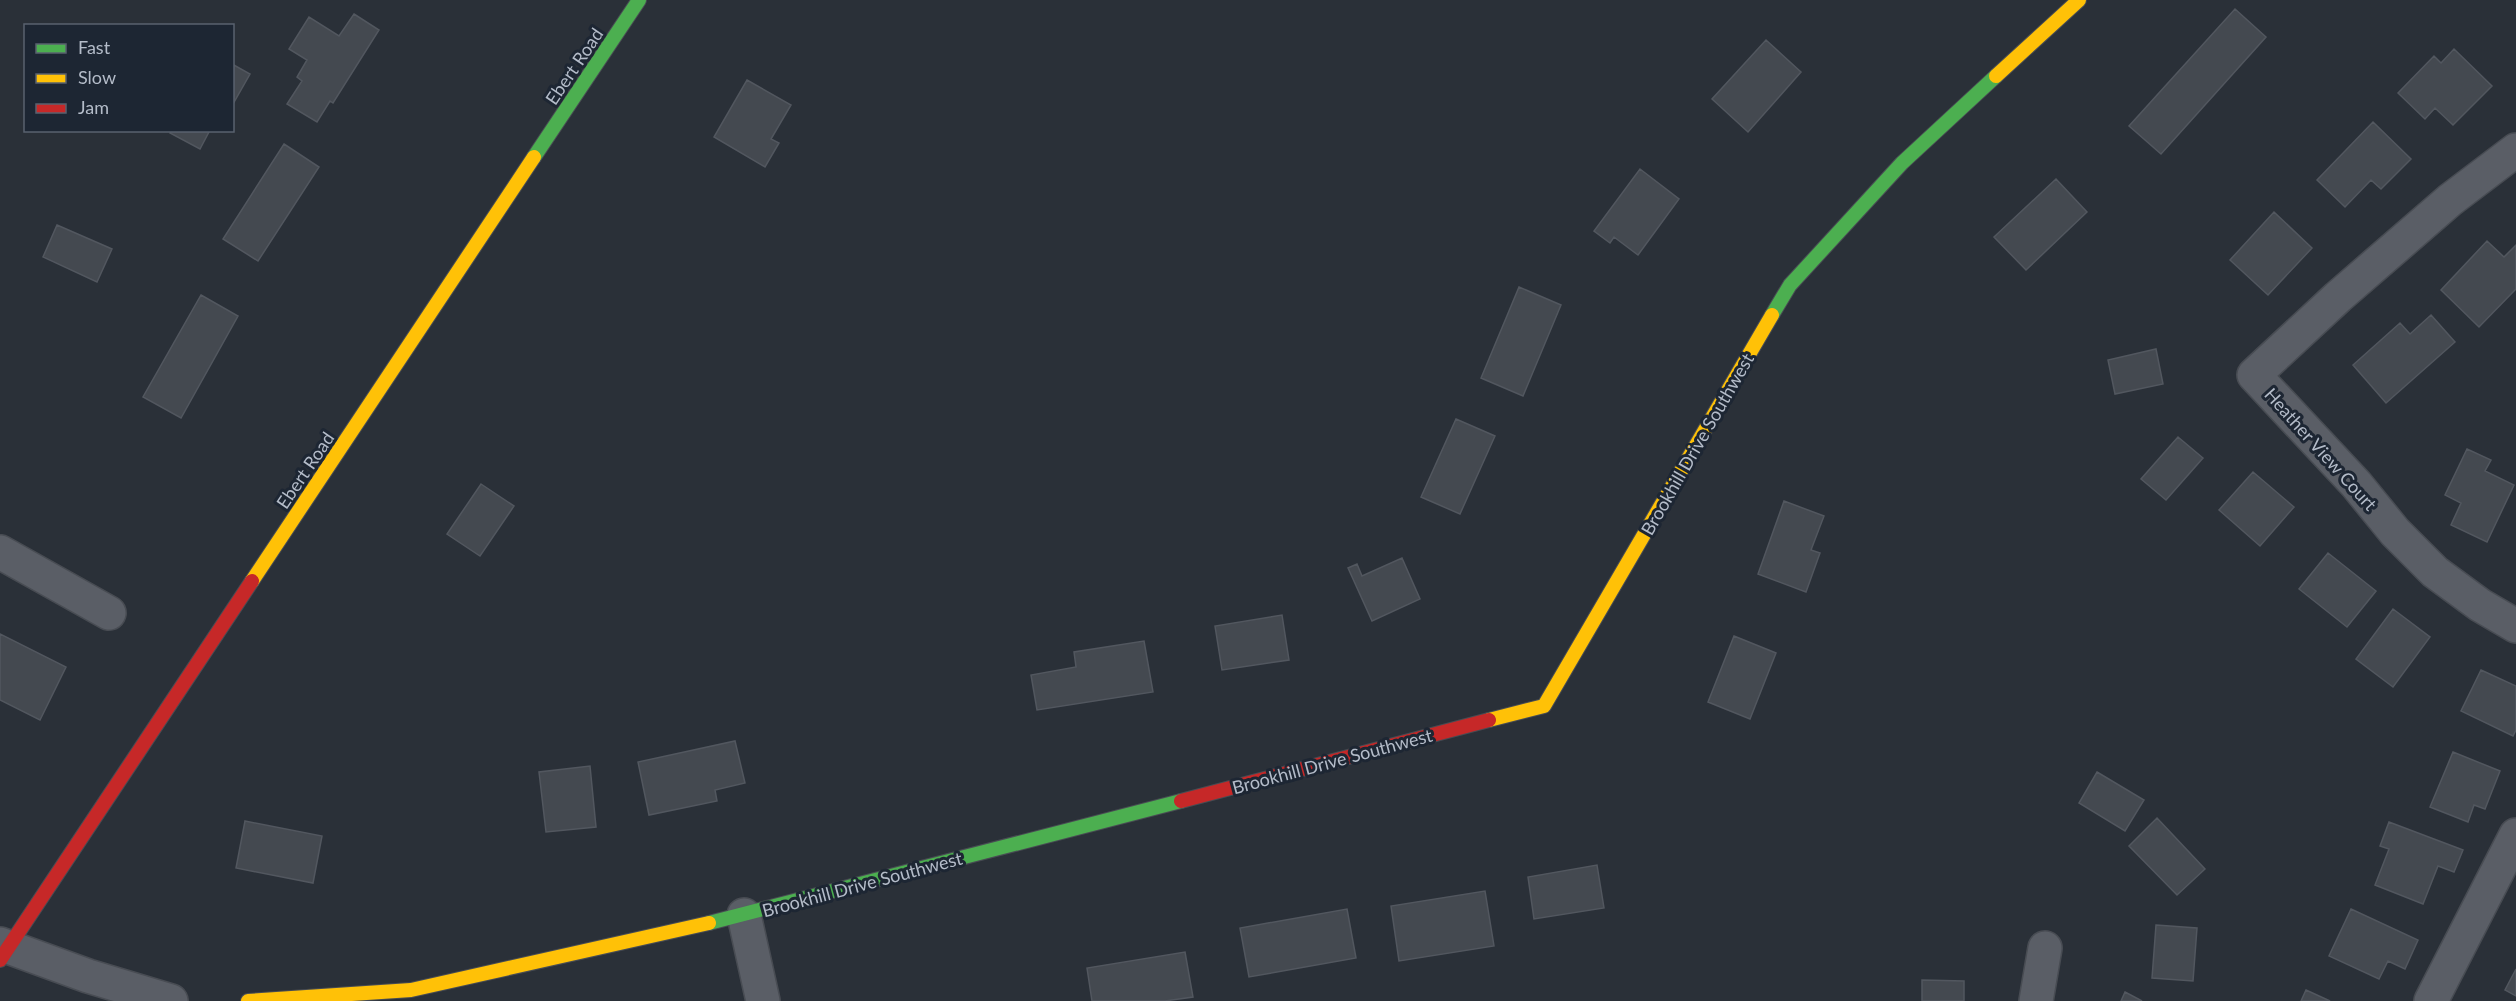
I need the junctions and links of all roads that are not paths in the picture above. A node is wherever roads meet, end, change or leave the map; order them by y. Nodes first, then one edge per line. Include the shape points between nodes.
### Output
1 (639, 0) edge
2 (2079, 0) edge
3 (2516, 150) edge
4 (0, 552) edge
5 (109, 613) dead end
6 (2516, 626) edge
7 (2516, 835) edge
8 (744, 915) junction
9 (2045, 948) dead end
10 (3, 950) edge
11 (171, 1001) edge
12 (249, 1001) edge
13 (763, 1001) edge
14 (2036, 1001) edge
15 (2431, 1001) edge

1 - 10 street, Ebert Road
2 - 8 street, Brookhill Drive Southwest via 1902,163 1790,285 1544,706
3 - 6 street, Heather View Court via 2450,200 2254,375 2435,572
4 - 5 street
7 - 15 street
8 - 12 street, Brookhill Drive Southwest via 411,990
8 - 13 street
9 - 14 street
10 - 11 street

